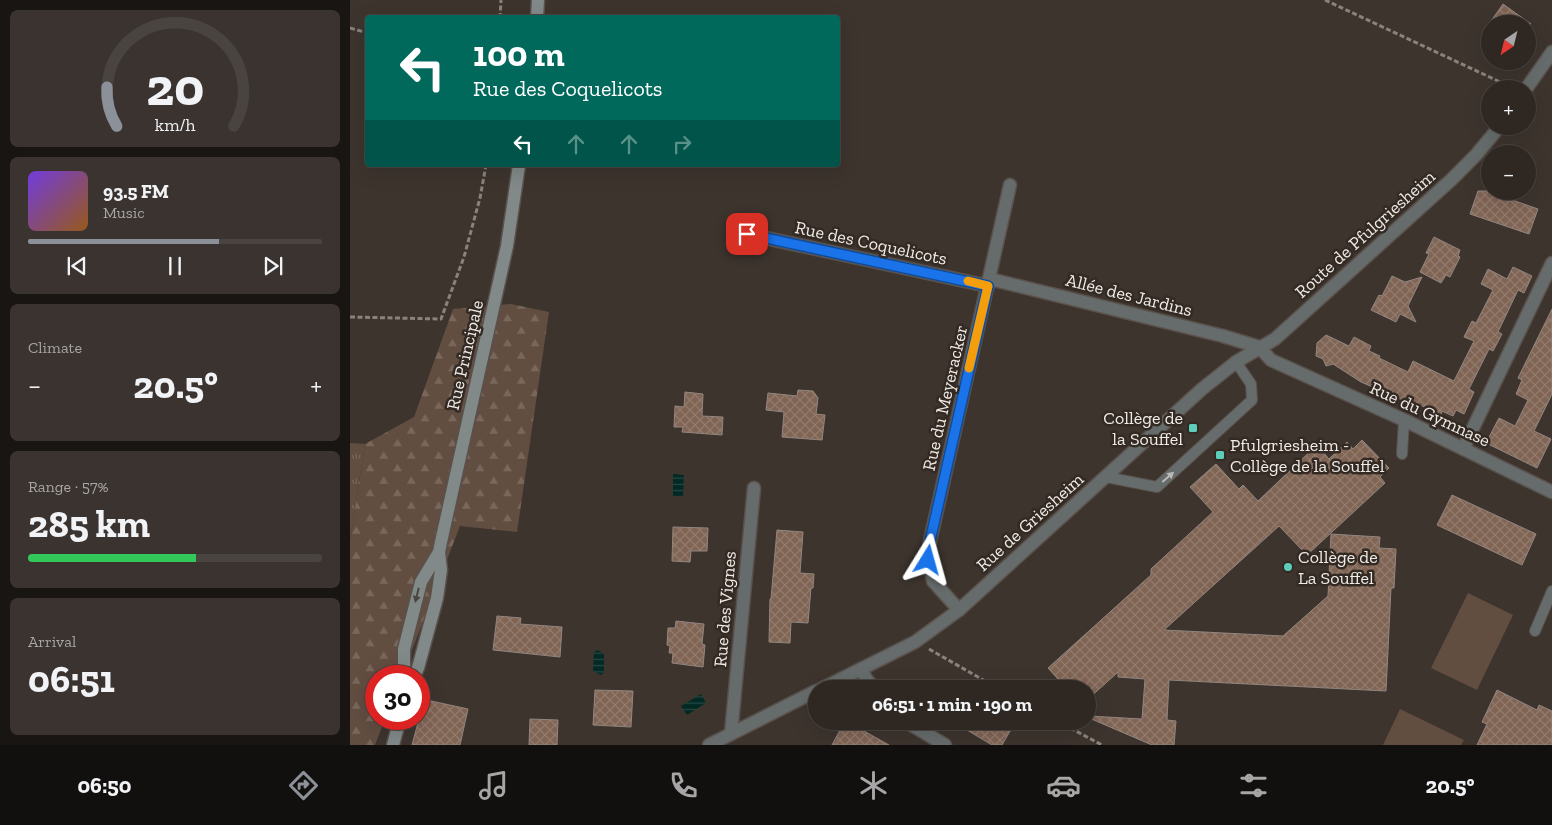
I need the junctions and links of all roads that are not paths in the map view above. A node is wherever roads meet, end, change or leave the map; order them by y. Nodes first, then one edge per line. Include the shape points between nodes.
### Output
1 (538, 0) edge
2 (537, 15) edge
3 (1552, 52) edge
4 (1532, 80) edge
5 (1493, 135) edge
6 (520, 167) edge
7 (1010, 185) dead end
8 (747, 234) dead end
9 (1552, 263) edge
10 (989, 282) junction
11 (1259, 347) junction
12 (1240, 359) junction
13 (1404, 420) junction
14 (1463, 449) junction
15 (1402, 454) dead end
16 (1106, 477) junction
17 (754, 488) dead end
18 (1552, 492) edge
19 (439, 552) junction
20 (1552, 591) edge
21 (959, 610) junction
22 (1535, 631) dead end
23 (404, 665) edge
24 (419, 665) edge
25 (861, 670) junction
26 (840, 680) edge
27 (866, 680) edge
28 (808, 695) edge
29 (397, 730) edge
30 (920, 730) edge
31 (731, 734) junction
32 (394, 745) edge
33 (709, 745) edge
34 (945, 745) edge

1 - 2 main road
3 - 4 street
5 - 11 street, Route de Pfulgriesheim via 1451,180 1275,339
6 - 19 main road, Rue Principale via 507,246
7 - 10 street, Rue du Meyeracker
8 - 10 street, Rue des Coquelicots
9 - 14 street
10 - 11 street, Allée des Jardins
10 - 21 street, Rue du Meyeracker via 928,560 934,581
11 - 12 street, Route de Pfulgriesheim
11 - 13 street, Rue du Gymnase via 1271,360
12 - 16 street, Rue de Griesheim
16 -> 12 lane via 1157,487 1196,453 1252,400 1251,384
13 - 14 street, Rue du Gymnase
13 - 15 lane
14 - 18 street, Rue du Gymnase
16 - 21 street, Rue de Griesheim
17 - 31 street, Rue des Vignes
19 -> 23 main road, Rue Principale via 420,582 404,649
19 - 24 main road, Rue Principale via 441,570 437,598
20 - 22 lane
21 - 25 street, Rue de Griesheim via 915,642
25 - 26 street, Rue de Griesheim
25 - 27 street
28 - 31 street
29 - 32 main road
30 - 34 street
31 - 33 street

